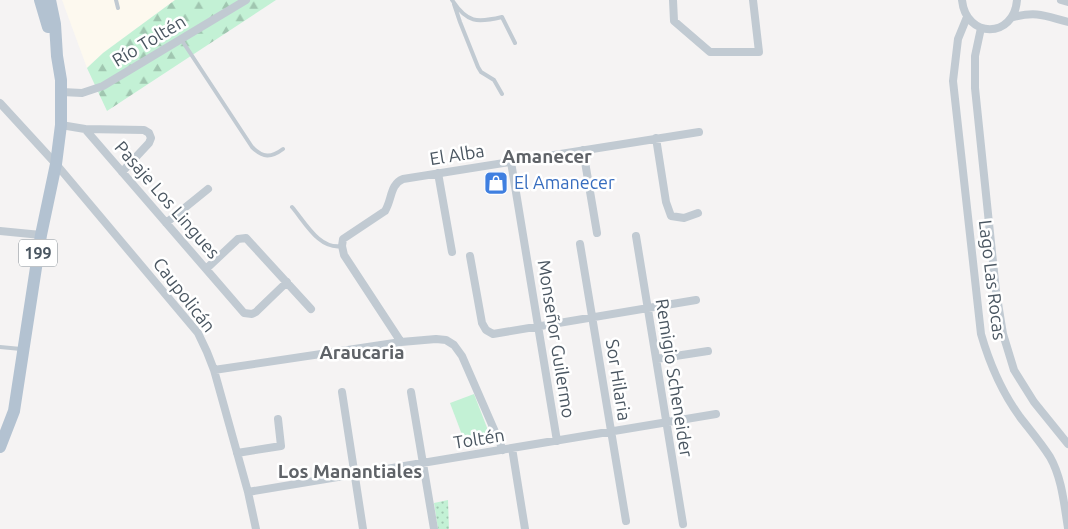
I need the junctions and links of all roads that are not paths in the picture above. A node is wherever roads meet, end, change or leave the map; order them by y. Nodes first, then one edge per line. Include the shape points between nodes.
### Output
1 (40, 0) edge
2 (50, 0) edge
3 (116, 0) edge
4 (246, 0) edge
5 (673, 0) edge
6 (753, 0) edge
7 (962, 0) edge
8 (1017, 0) edge
9 (1061, 0) edge
10 (453, 2) edge
11 (1068, 2) edge
12 (118, 8) dead end
13 (967, 17) junction
14 (1013, 17) junction
15 (1068, 22) edge
16 (981, 28) junction
17 (181, 39) junction
18 (515, 43) dead end
19 (58, 56) junction
20 (62, 92) junction
21 (502, 94) dead end
22 (0, 103) edge
23 (61, 125) junction
24 (85, 129) junction
25 (699, 132) dead end
26 (656, 138) junction
27 (283, 149) dead end
28 (584, 150) junction
29 (511, 162) junction
30 (56, 164) junction
31 (122, 172) junction
32 (438, 173) junction
33 (208, 189) dead end
34 (292, 207) dead end
35 (698, 213) dead end
36 (166, 223) junction
37 (0, 232) edge
38 (597, 233) dead end
39 (41, 235) junction
40 (636, 236) dead end
41 (580, 244) dead end
42 (342, 246) junction
43 (452, 252) dead end
44 (470, 256) dead end
45 (206, 268) junction
46 (287, 282) junction
47 (696, 300) dead end
48 (648, 308) junction
49 (311, 309) dead end
50 (592, 318) junction
51 (539, 326) junction
52 (401, 342) junction
53 (0, 347) edge
54 (24, 350) junction
55 (708, 351) dead end
56 (656, 359) junction
57 (214, 370) junction
58 (342, 392) dead end
59 (411, 392) dead end
60 (716, 414) dead end
61 (278, 419) dead end
62 (666, 423) junction
63 (612, 432) junction
64 (558, 441) junction
65 (1068, 444) edge
66 (0, 447) edge
67 (512, 448) junction
68 (503, 450) junction
69 (237, 453) junction
70 (423, 463) junction
71 (355, 475) junction
72 (248, 492) junction
73 (626, 521) dead end
74 (683, 524) dead end
75 (1068, 528) edge
76 (256, 529) edge
77 (363, 529) edge
78 (434, 529) edge
79 (525, 529) edge

1 - 19 main road, 199
2 - 19 main road, 199
3 - 12 lane
4 - 17 street, Río Toltén
5 - 6 street via 674,20 710,52 759,52
7 - 13 street
8 - 14 street
9 - 11 street
10 - 18 lane via 464,15 477,21 502,17
10 - 21 lane via 478,67 494,80
13 - 16 street
13 - 75 street, Lago Las Rocas via 958,40 953,81 981,334 988,360 1000,385 1051,458 1061,484
14 - 15 street via 1029,13
14 - 16 street via 999,28
16 - 65 street, Lago Las Rocas via 975,56 975,88 1003,334 1014,370 1034,402
17 - 20 street, Río Toltén via 96,89 82,93
17 - 27 lane via 252,147 270,156
19 - 20 main road, 199
20 - 23 main road, 199
22 - 30 street, Caupolicán
23 - 24 street
23 - 30 main road, 199
24 - 31 street, Pasaje Los Lingues
24 - 31 street via 149,132 149,143
25 - 26 street, El Alba
26 - 28 street, El Alba
26 - 35 street via 671,216 684,218
28 - 29 street, El Alba
28 - 38 street
29 - 32 street, El Alba
29 - 51 street, Monseñor Guilermo
30 - 39 main road, 199
30 - 57 street, Caupolicán via 198,333
31 - 36 street, Pasaje Los Lingues
32 - 42 street, El Alba via 397,182 385,211 343,239
32 - 43 street
33 - 36 street
34 - 42 lane via 323,243
36 - 45 street, Pasaje Los Lingues
37 - 39 street
39 - 54 main road, 199
40 - 48 street, Remigio Scheneider
41 - 50 street, Sor Hilaria
42 - 52 street via 344,255
44 - 51 street via 486,330 493,334
45 - 46 street via 238,239 246,238
45 - 46 street, Pasaje Los Lingues via 248,314 256,312
46 - 49 street
47 - 48 street
48 - 50 street
48 - 56 street, Remigio Scheneider
50 - 51 street
50 - 63 street, Sor Hilaria
51 - 64 street, Monseñor Guilermo
52 - 57 street
52 - 68 street via 436,339 446,340 454,346 462,356
53 - 54 lane
54 - 66 main road, 199 via 14,411
55 - 56 street
56 - 62 street, Remigio Scheneider
57 - 69 street, Caupolicán
58 - 71 street
59 - 70 street
60 - 62 street, Toltén
61 - 69 street via 281,446
62 - 63 street, Toltén
62 - 74 street, Remigio Scheneider
63 - 64 street, Toltén
63 - 73 street, Sor Hilaria
64 - 67 street, Toltén
67 - 68 street, Toltén
67 - 79 street
68 - 70 street, Toltén
69 - 72 street, Caupolicán
70 - 71 street, Toltén
70 - 78 street
71 - 72 street, Toltén
71 - 77 street
72 - 76 street, Caupolicán

